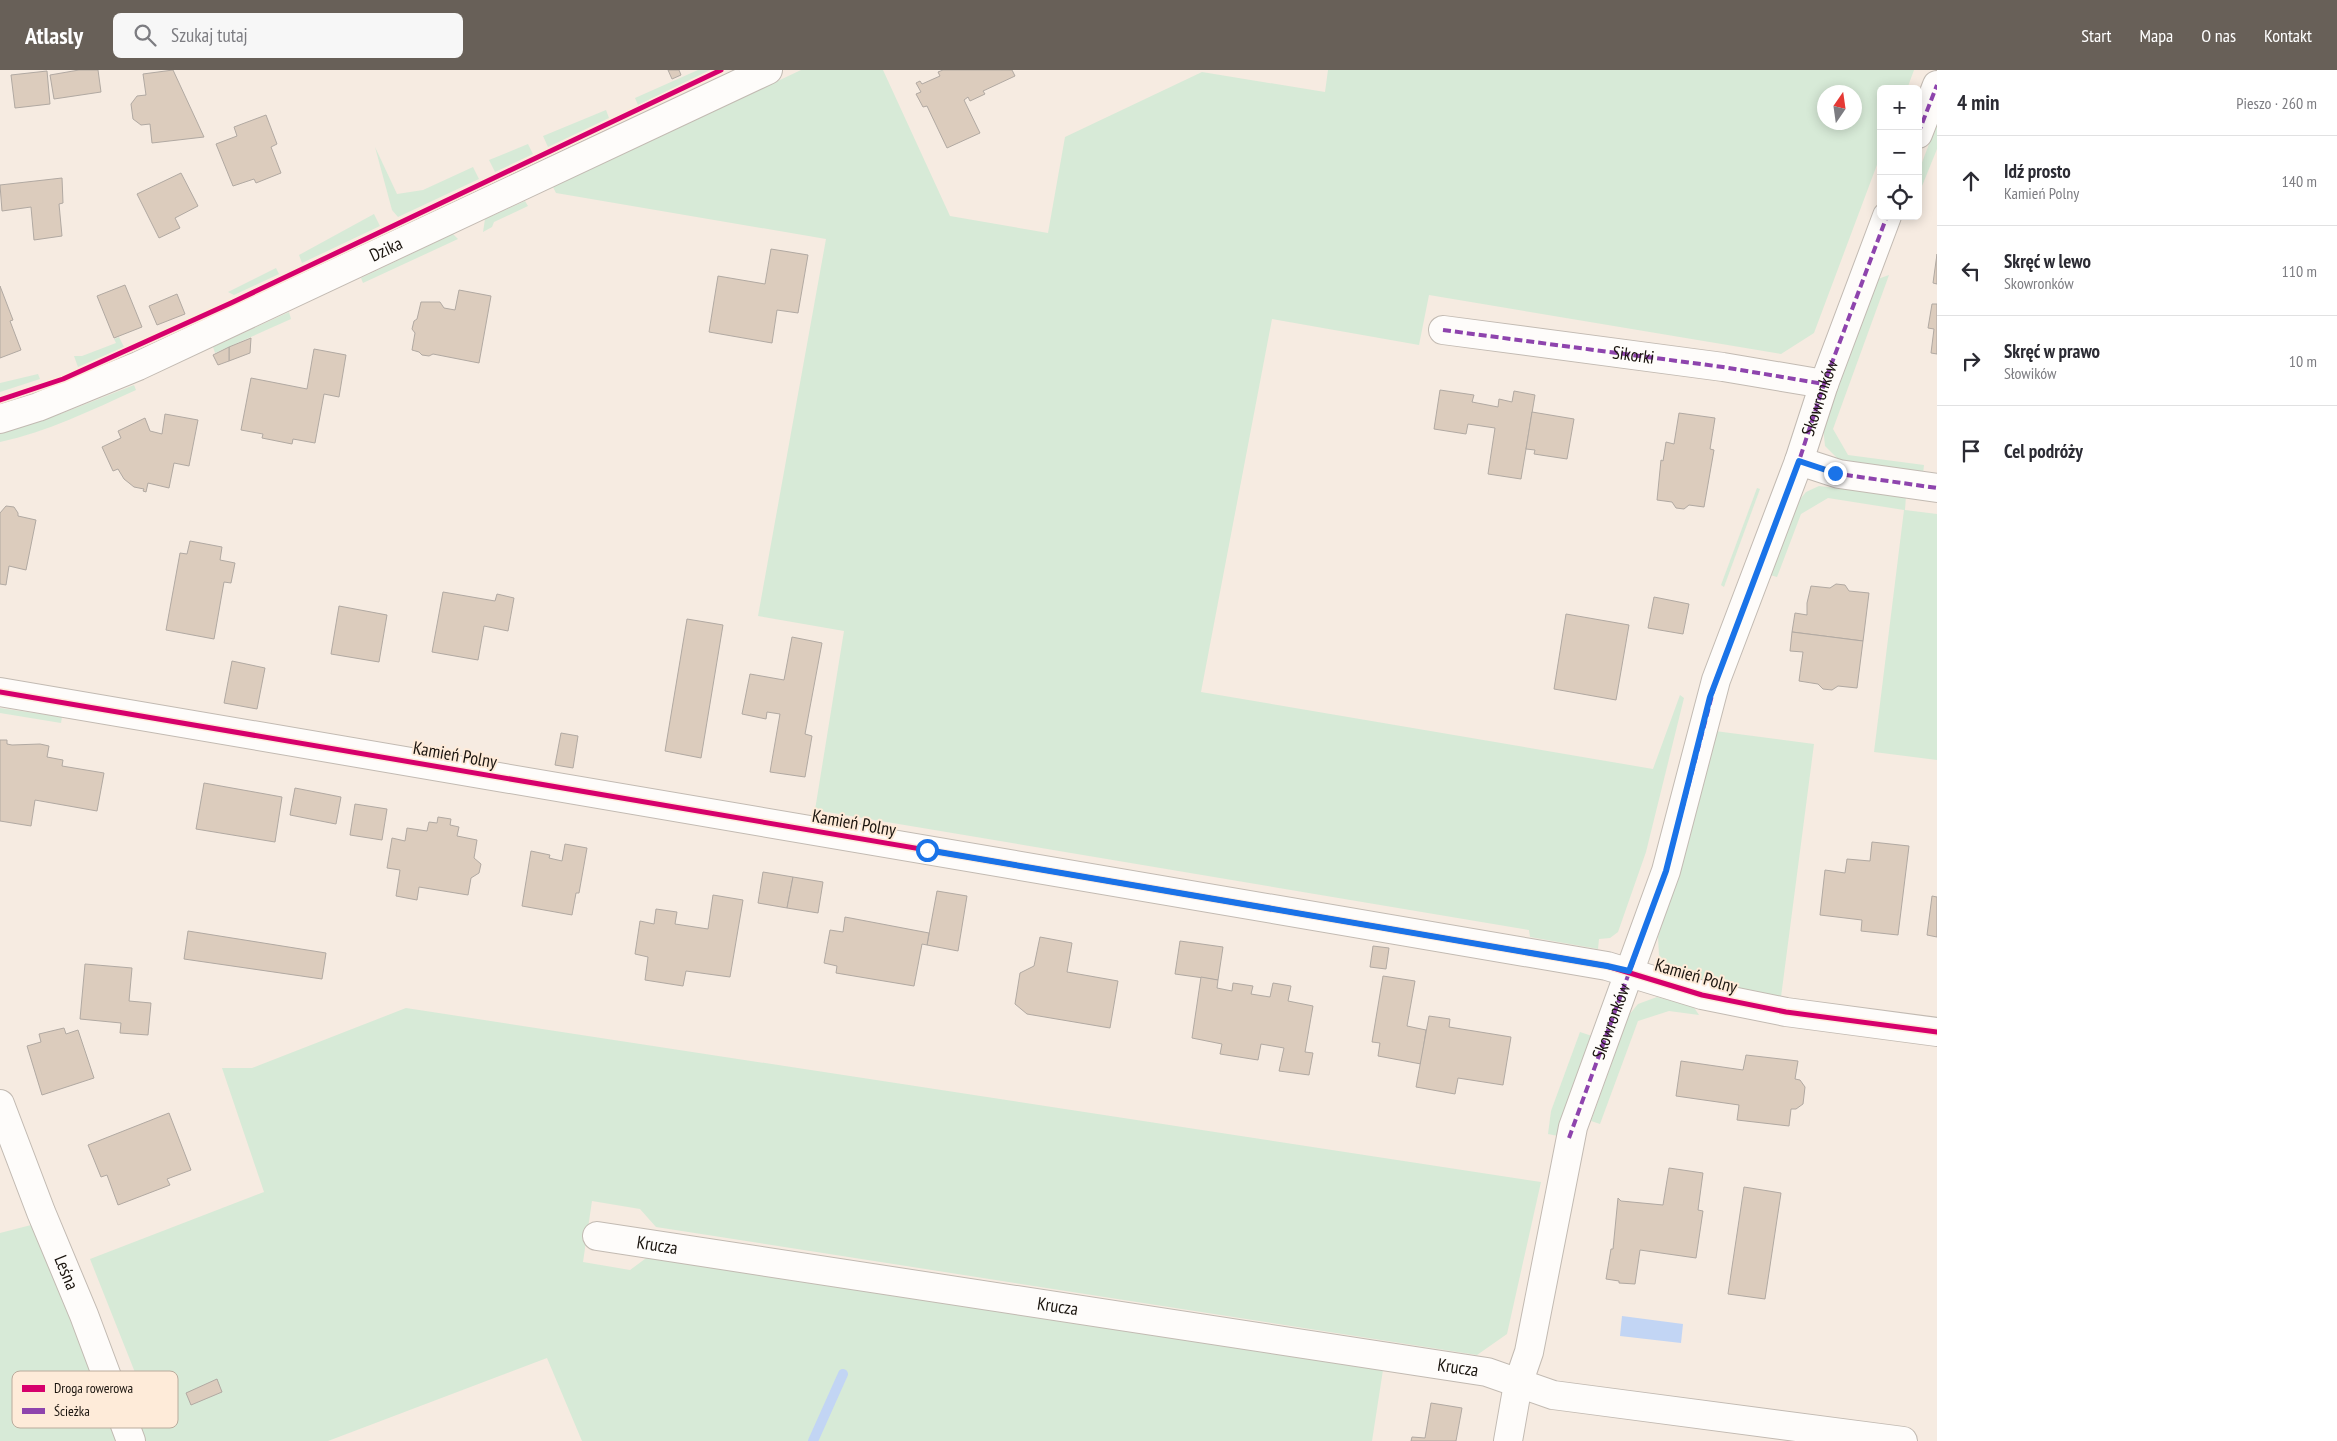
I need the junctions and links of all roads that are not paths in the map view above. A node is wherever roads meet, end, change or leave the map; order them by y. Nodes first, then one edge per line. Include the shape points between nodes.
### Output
1 (768, 70) edge
2 (1937, 85) edge
3 (1920, 130) edge
4 (1886, 220) edge
5 (1443, 330) dead end
6 (1824, 384) junction
7 (0, 419) edge
8 (1799, 461) junction
9 (1937, 488) edge
10 (0, 692) edge
11 (1629, 971) junction
12 (1937, 1032) edge
13 (0, 1104) edge
14 (597, 1236) dead end
15 (104, 1371) edge
16 (1518, 1384) junction
17 (125, 1428) edge
18 (130, 1441) edge
19 (1508, 1441) edge
20 (1902, 1441) edge

1 - 7 street, Dzika via 138,366
2 - 3 street
4 - 6 street, Skowronków
5 - 6 street, Sikorki via 1723,366
6 - 8 street, Skowronków
8 - 9 street via 1839,474
8 - 11 street, Skowronków via 1713,688 1666,871
10 - 11 street, Kamień Polny
11 - 12 street, Kamień Polny via 1694,993 1730,1001 1786,1012
11 - 16 street, Skowronków via 1570,1138 1529,1352
13 - 15 street, Leśna
14 - 16 street, Krucza via 1487,1372
16 - 19 street, Skowronków
16 - 20 street, Krucza via 1553,1395
17 - 18 street, Leśna

